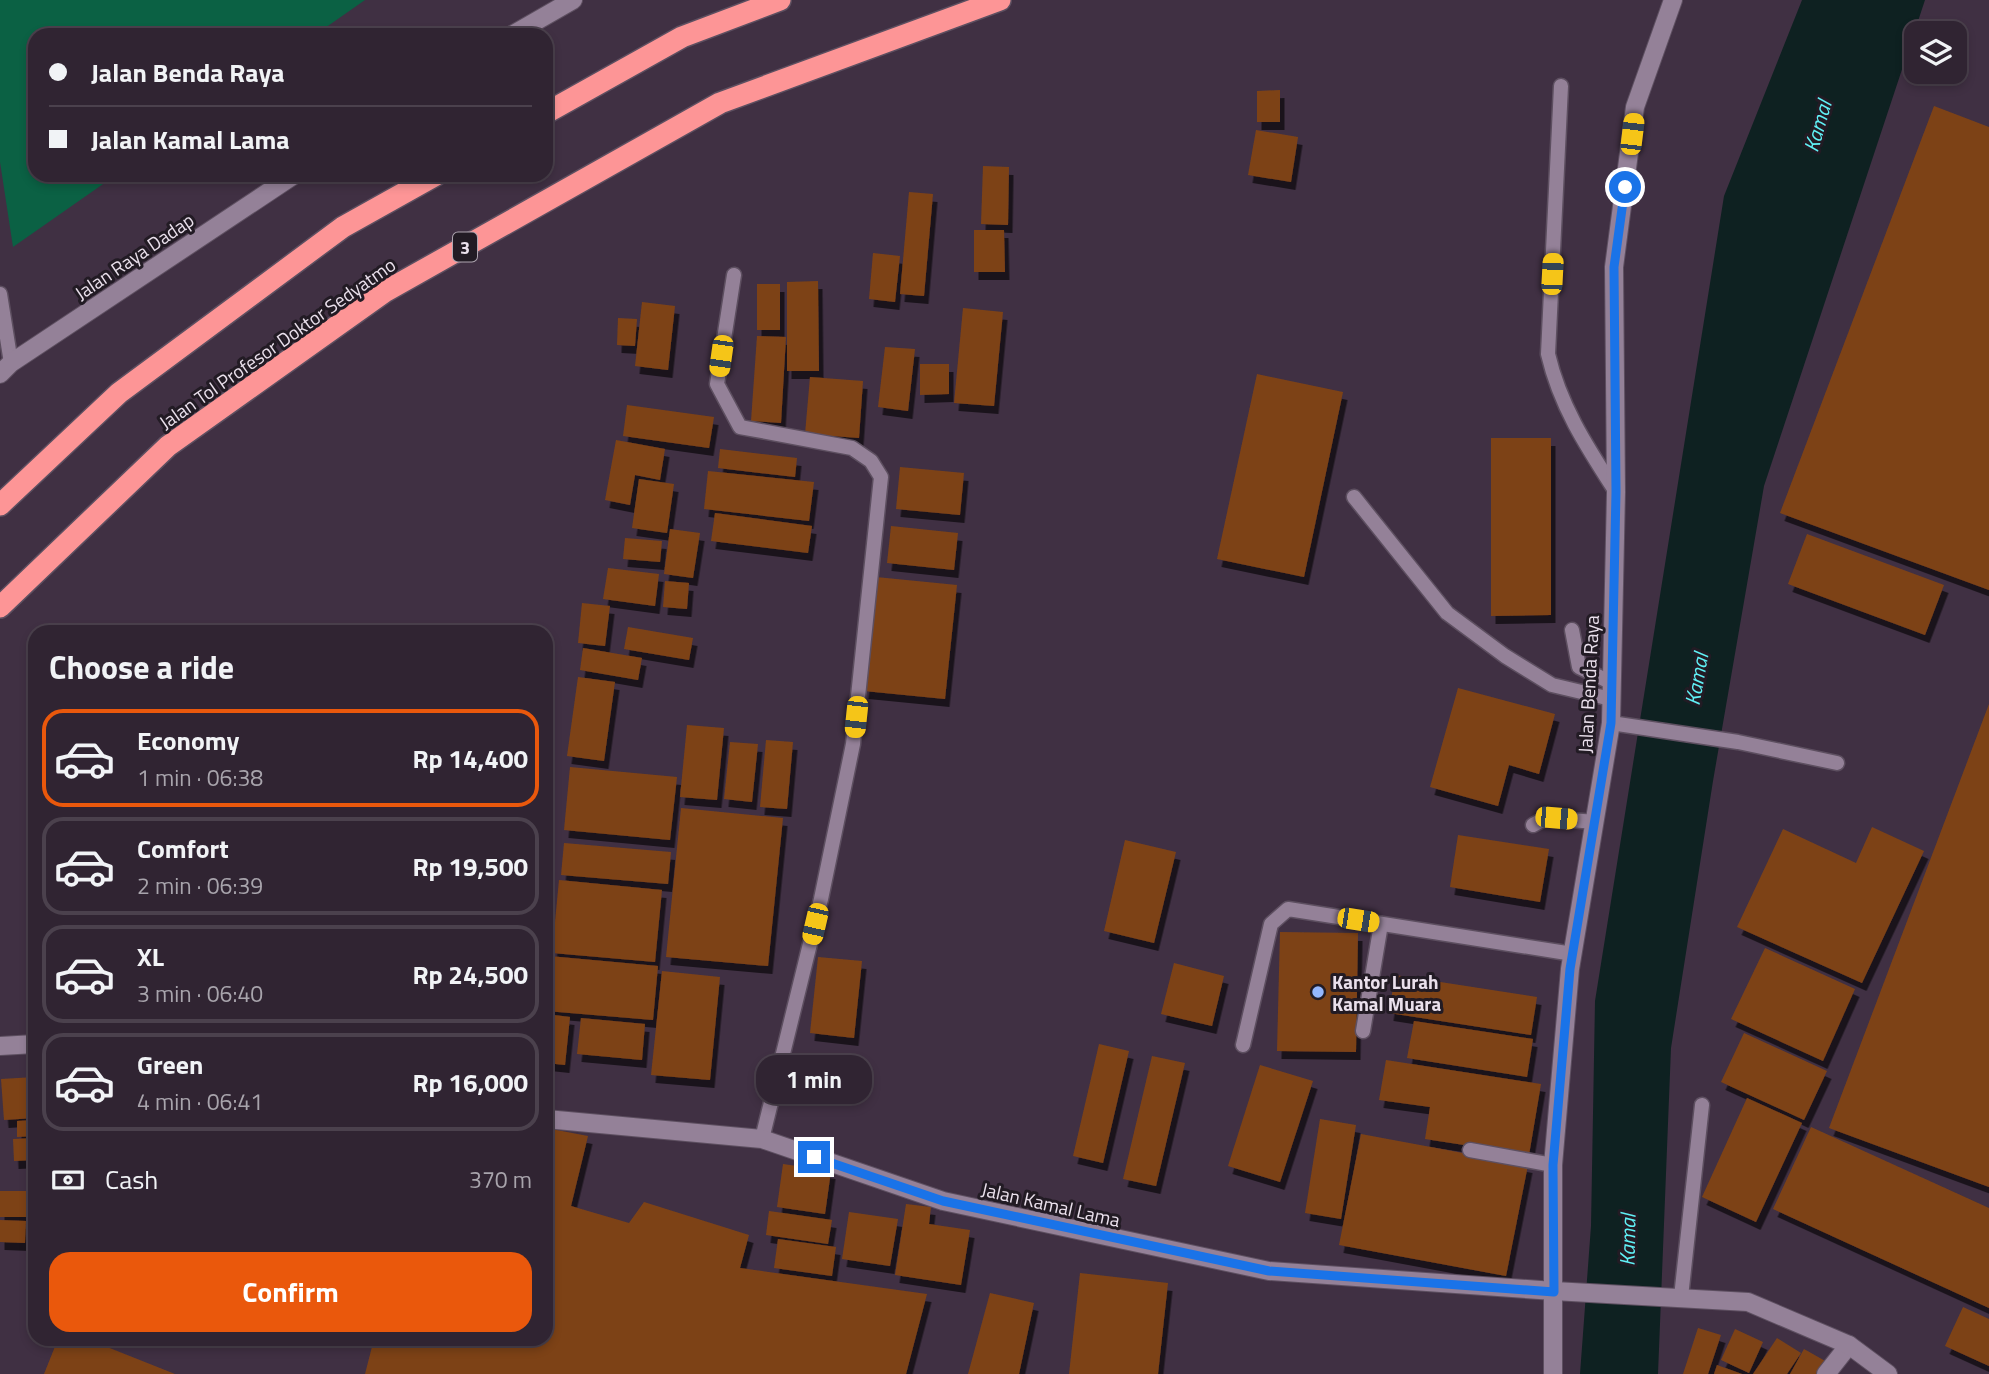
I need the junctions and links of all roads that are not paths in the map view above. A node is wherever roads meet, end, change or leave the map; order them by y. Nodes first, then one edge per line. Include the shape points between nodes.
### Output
1 (573, 0) edge
2 (780, 0) edge
3 (1000, 0) edge
4 (1673, 0) edge
5 (524, 28) edge
6 (1561, 86) dead end
7 (553, 109) edge
8 (284, 182) edge
9 (424, 182) edge
10 (734, 275) dead end
11 (0, 294) edge
12 (6, 368) edge
13 (1616, 492) junction
14 (1354, 497) dead end
15 (0, 505) edge
16 (0, 607) edge
17 (1572, 630) dead end
18 (1612, 691) junction
19 (1611, 723) junction
20 (1836, 763) dead end
21 (1595, 822) junction
22 (1533, 825) dead end
23 (1381, 924) junction
24 (1573, 954) junction
25 (1363, 1031) dead end
26 (28, 1044) edge
27 (1243, 1045) dead end
28 (0, 1046) edge
29 (1702, 1105) dead end
30 (553, 1120) edge
31 (762, 1139) junction
32 (1470, 1150) dead end
33 (1553, 1165) junction
34 (1554, 1292) junction
35 (1681, 1297) junction
36 (1849, 1345) junction
37 (1553, 1374) edge
38 (1826, 1374) edge
39 (1888, 1374) edge

1 - 5 main road
2 - 7 highway via 682,37
3 - 16 highway, Jalan Tol Profesor Doktor Sedyatmo / 3 via 720,103 386,291 168,446
4 - 13 main road, Jalan Benda Raya via 1635,107 1614,267
6 - 13 lane via 1548,354 1571,421
8 - 12 main road, Jalan Raya Dadap
9 - 15 highway via 343,228 120,393
10 - 31 lane via 717,384 740,427 852,448 871,461 881,477 853,744
11 - 12 lane
13 - 18 main road, Jalan Benda Raya
14 - 18 lane via 1447,613 1504,656 1552,685
17 - 18 lane via 1579,667
18 - 19 main road, Jalan Benda Raya
19 - 20 lane
19 - 21 main road, Jalan Benda Raya
21 - 22 lane via 1546,818
21 - 24 main road, Jalan Benda Raya
23 - 24 lane
23 - 25 lane
23 - 27 lane via 1288,909 1278,915 1271,924
24 - 33 main road, Jalan Benda Raya
26 - 28 main road
29 - 35 lane
30 - 31 main road, Jalan Kamal Lama
31 - 34 main road, Jalan Kamal Lama via 943,1201 1269,1271
32 - 33 lane
33 - 34 main road, Jalan Benda Raya
34 - 35 main road, Jalan Kamal Lama
34 - 37 main road, Jalan Benda Raya
35 - 36 main road, Jalan Kamal Lama via 1748,1303
36 - 38 main road
36 - 39 main road, Jalan Kamal Lama

